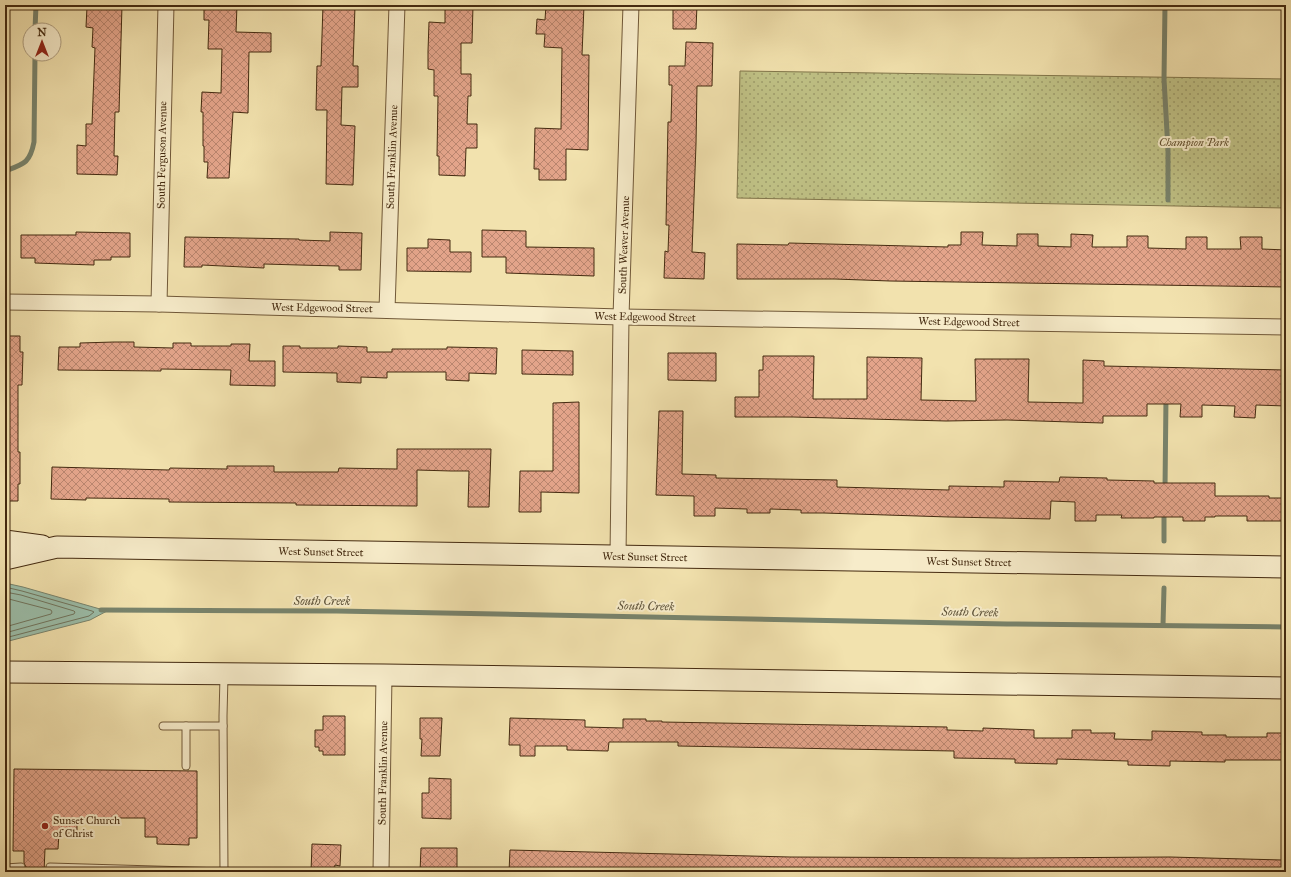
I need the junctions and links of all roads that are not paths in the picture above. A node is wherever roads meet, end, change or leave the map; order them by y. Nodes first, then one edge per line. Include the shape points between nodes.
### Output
1 (166, 5) edge
2 (397, 5) edge
3 (631, 5) edge
4 (5, 302) edge
5 (159, 304) junction
6 (387, 310) junction
7 (622, 316) junction
8 (1286, 327) edge
9 (5, 541) edge
10 (57, 547) junction
11 (618, 556) junction
12 (5, 559) edge
13 (1286, 567) edge
14 (5, 672) edge
15 (224, 674) junction
16 (384, 675) junction
17 (1286, 688) edge
18 (163, 726) dead end
19 (186, 726) junction
20 (223, 726) junction
21 (186, 766) dead end
22 (5, 868) edge
23 (21, 868) dead end
24 (50, 868) dead end
25 (382, 872) edge

1 - 5 street, South Ferguson Avenue
2 - 6 street, South Franklin Avenue
3 - 7 street, South Weaver Avenue
4 - 5 street, West Edgewood Street
5 - 6 street, West Edgewood Street
6 - 7 street, West Edgewood Street
7 - 8 street, West Edgewood Street
7 - 11 street, South Weaver Avenue
9 - 10 main road
10 - 11 main road, West Sunset Street
10 - 12 main road, West Sunset Street
11 - 13 main road, West Sunset Street
14 - 15 main road
15 - 16 main road
15 - 20 lane
16 - 17 main road
16 - 25 street, South Franklin Avenue
18 - 19 lane
19 - 20 lane
19 - 21 lane
20 - 24 lane via 224,872
22 - 23 lane

